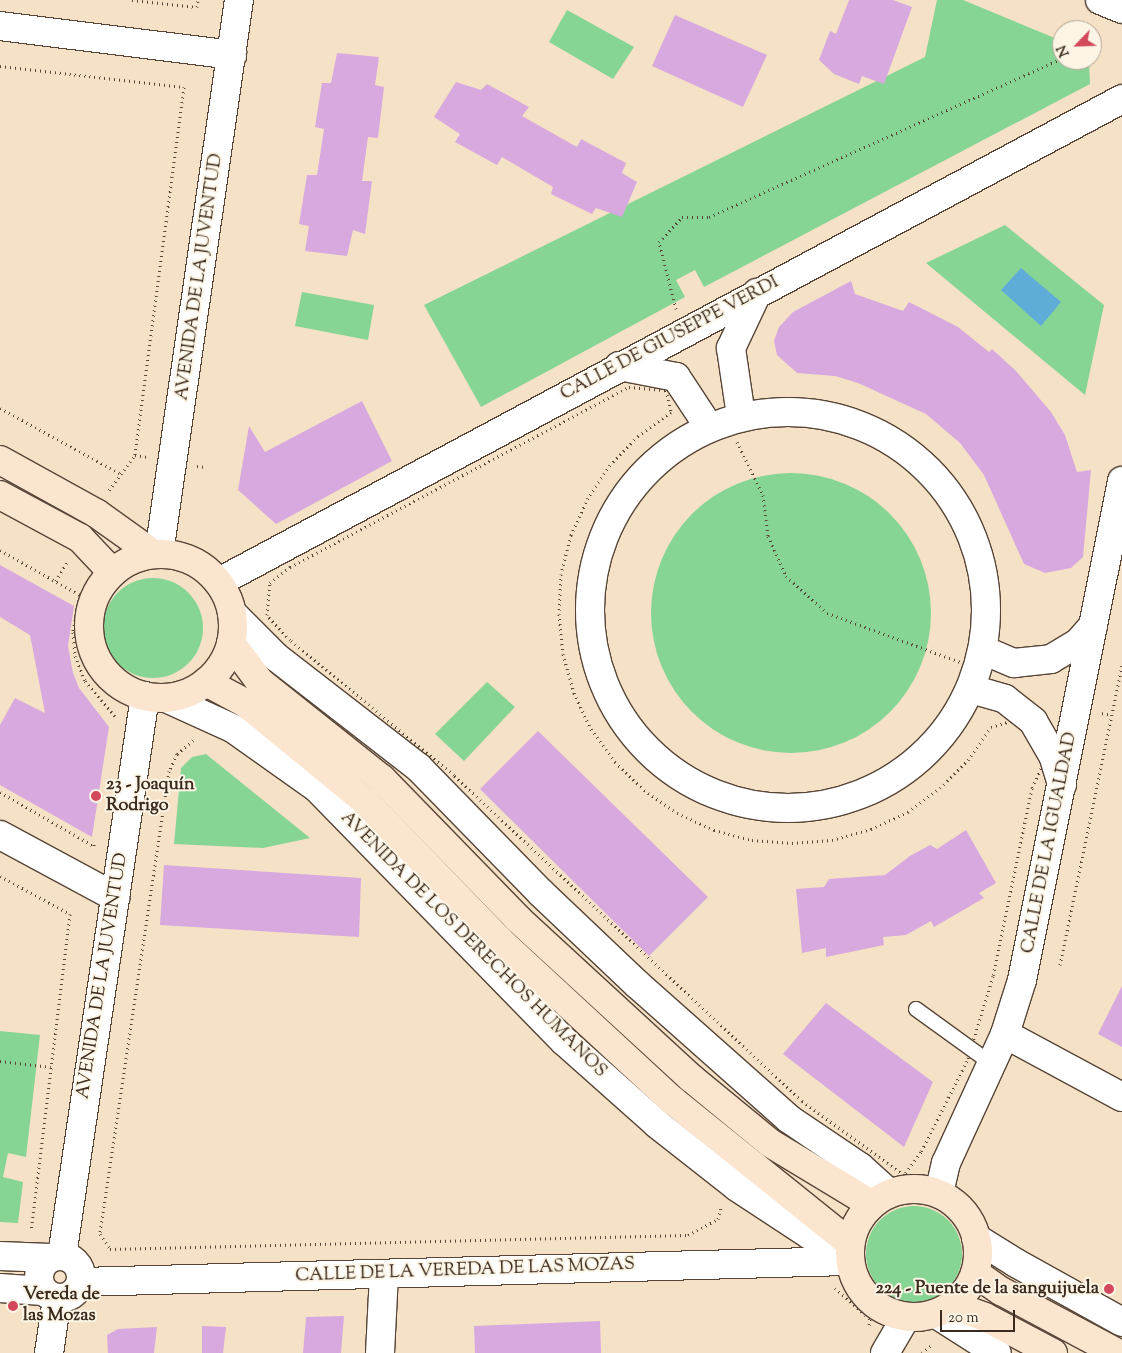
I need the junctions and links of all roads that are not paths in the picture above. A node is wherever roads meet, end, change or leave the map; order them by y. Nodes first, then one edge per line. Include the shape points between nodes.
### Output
1 (239, 0) edge
2 (1100, 0) edge
3 (1122, 9) edge
4 (0, 26) edge
5 (232, 55) junction
6 (1122, 99) edge
7 (757, 293) junction
8 (619, 366) junction
9 (724, 421) junction
10 (0, 460) edge
11 (1122, 481) edge
12 (0, 495) edge
13 (156, 554) junction
14 (112, 572) junction
15 (219, 582) junction
16 (232, 613) junction
17 (1093, 626) junction
18 (231, 643) junction
19 (977, 670) junction
20 (206, 682) junction
21 (156, 697) junction
22 (1062, 785) junction
23 (0, 835) edge
24 (115, 897) junction
25 (916, 1010) dead end
26 (1006, 1034) junction
27 (981, 1057) junction
28 (1122, 1097) edge
29 (938, 1193) junction
30 (880, 1198) junction
31 (976, 1238) junction
32 (849, 1252) junction
33 (0, 1256) edge
34 (56, 1257) junction
35 (975, 1273) junction
36 (384, 1274) junction
37 (81, 1282) junction
38 (0, 1288) edge
39 (50, 1295) junction
40 (944, 1309) junction
41 (906, 1317) junction
42 (1122, 1322) edge
43 (877, 1344) edge
44 (49, 1353) edge
45 (380, 1353) edge
46 (997, 1353) edge
47 (1053, 1353) edge
48 (1117, 1353) edge

1 - 5 street, AVENIDA DE LA JUVENTUD
2 - 3 street
4 - 5 street
5 - 13 street, AVENIDA DE LA JUVENTUD
6 - 7 street, CALLE DE GIUSEPPE VERDI
7 - 8 street, CALLE DE GIUSEPPE VERDI
7 - 9 street via 731,348
8 - 9 street via 676,378
8 - 15 street, CALLE DE GIUSEPPE VERDI
9 - 19 street via 807,411 871,428 926,466 966,520 986,584
9 - 19 street via 665,453 629,490 604,535 591,585 592,636 605,686 631,731 668,768 712,793 753,805 813,808 863,795 908,770 944,734
10 - 13 main road via 96,513
11 - 17 street, CALLE DE LA IGUALDAD
12 - 14 main road via 80,538
13 - 14 main road via 126,562
13 - 15 main road via 192,561
14 - 21 main road via 92,605 91,644 111,678
15 - 16 main road
16 - 18 main road
16 - 30 street via 276,657 419,768 540,892 636,984 774,1106 860,1167
17 - 19 street via 1078,642 1051,659
17 - 22 street, CALLE DE LA IGUALDAD
18 - 20 main road via 222,665
18 - 30 main road via 260,682 382,779 518,919 691,1078 770,1143
19 - 22 street via 1005,699 1033,721 1053,754
20 - 21 main road via 187,693
20 - 32 main road, AVENIDA DE LOS DERECHOS HUMANOS via 247,704 365,801 499,940 672,1100
21 - 24 street, AVENIDA DE LA JUVENTUD
21 - 32 street, AVENIDA DE LOS DERECHOS HUMANOS via 234,729 317,788 564,1041 657,1124 737,1187 810,1235
22 - 26 street, CALLE DE LA IGUALDAD via 1022,980
23 - 24 street
24 - 34 street, AVENIDA DE LA JUVENTUD
25 - 27 lane
26 - 27 street, CALLE DE LA IGUALDAD
26 - 28 street
27 - 29 street, CALLE DE LA IGUALDAD
29 - 30 main road via 905,1188
29 - 31 main road via 963,1211
30 - 32 main road via 854,1228
31 - 35 main road
31 - 42 street
32 - 36 street, CALLE DE LA VEREDA DE LAS MOZAS
32 - 41 main road via 857,1283 870,1300 886,1311
33 - 34 street
34 - 37 street via 77,1265
34 - 39 street via 39,1273
35 - 40 main road via 970,1285
35 - 48 main road via 1001,1291
36 - 37 street, CALLE DE LA VEREDA DE LAS MOZAS
36 - 45 street
37 - 39 street via 68,1298
38 - 39 street
39 - 44 street
40 - 41 main road
40 - 46 street
40 - 47 main road via 985,1317
41 - 43 street

